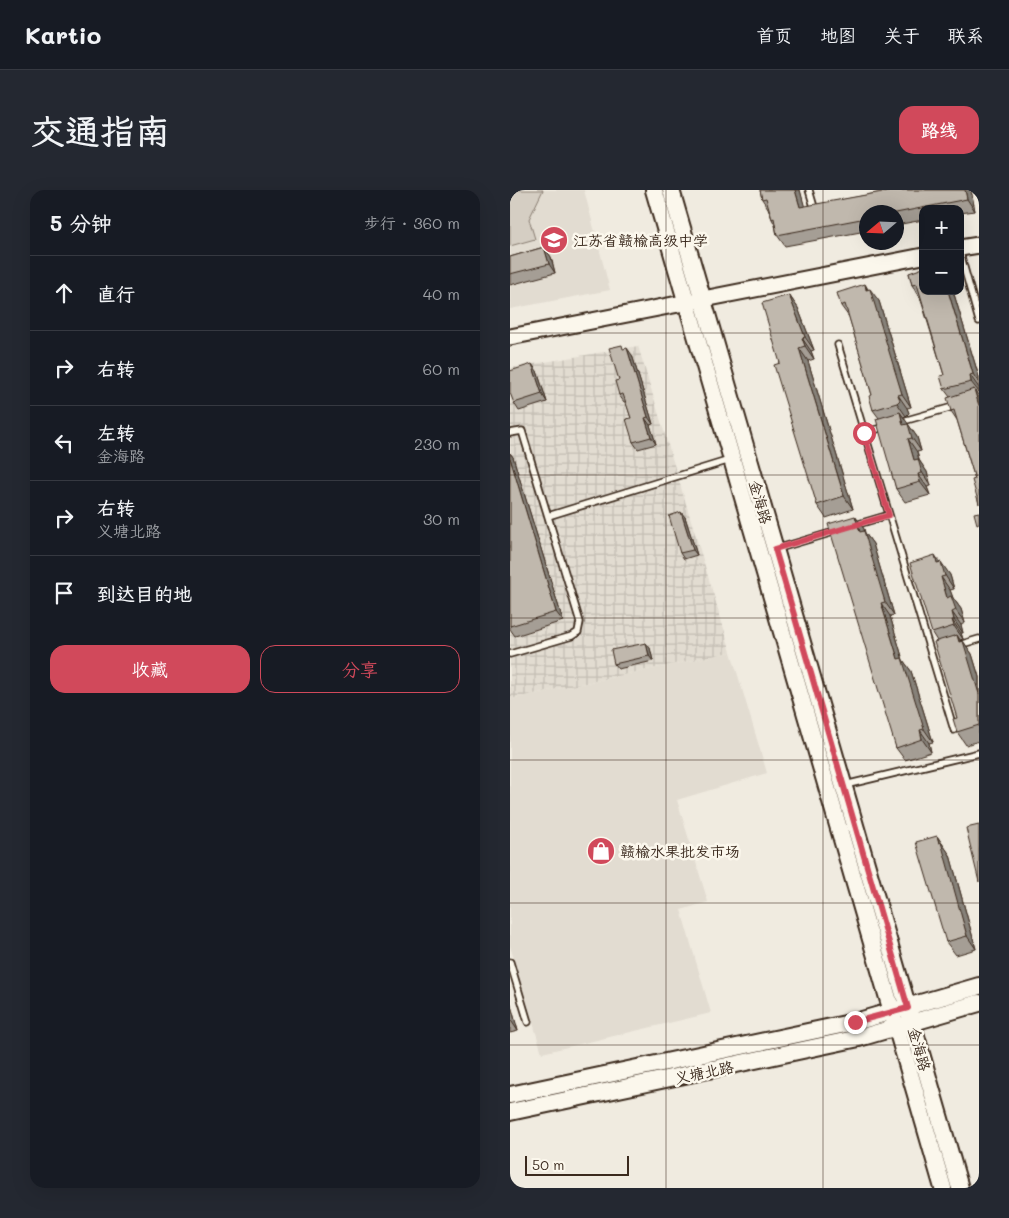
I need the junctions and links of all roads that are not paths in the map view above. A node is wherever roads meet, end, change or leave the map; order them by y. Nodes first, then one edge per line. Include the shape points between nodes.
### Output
1 (654, 190) edge
2 (671, 190) edge
3 (809, 190) edge
4 (814, 207) edge
5 (979, 245) edge
6 (964, 247) edge
7 (919, 257) edge
8 (964, 267) edge
9 (695, 300) junction
10 (979, 321) edge
11 (510, 337) edge
12 (838, 345) dead end
13 (960, 404) edge
14 (510, 433) edge
15 (864, 433) junction
16 (732, 460) junction
17 (889, 515) junction
18 (548, 516) junction
19 (851, 526) edge
20 (841, 529) edge
21 (775, 549) junction
22 (979, 639) edge
23 (955, 646) edge
24 (939, 651) edge
25 (510, 654) edge
26 (931, 654) junction
27 (954, 730) edge
28 (979, 752) edge
29 (843, 785) junction
30 (510, 962) edge
31 (979, 986) edge
32 (979, 1003) edge
33 (900, 1010) junction
34 (528, 1022) dead end
35 (904, 1026) junction
36 (510, 1095) edge
37 (510, 1112) edge
38 (943, 1188) edge
39 (960, 1188) edge

1 - 9 main road, 金海路
2 - 9 main road, 金海路
3 - 4 lane
5 - 6 street
7 - 9 street
8 - 10 lane
9 - 11 street
9 - 16 main road, 金海路
9 - 21 main road, 金海路
12 - 15 lane
13 - 15 lane
14 - 18 lane via 522,431
15 - 17 lane
16 - 18 lane
16 - 33 main road, 金海路
17 - 19 lane
17 - 26 lane
18 - 25 lane via 580,627 572,636
20 - 21 lane
21 - 29 main road, 金海路
22 - 23 lane
24 - 26 lane
26 - 27 lane
28 - 29 lane
29 - 33 main road, 金海路
30 - 34 lane
31 - 33 main road, 义塘北路
32 - 35 main road, 义塘北路
33 - 35 main road, 金海路
33 - 36 main road, 义塘北路 via 712,1054
35 - 37 main road, 义塘北路 via 715,1070
35 - 38 main road, 金海路
35 - 39 main road, 金海路

